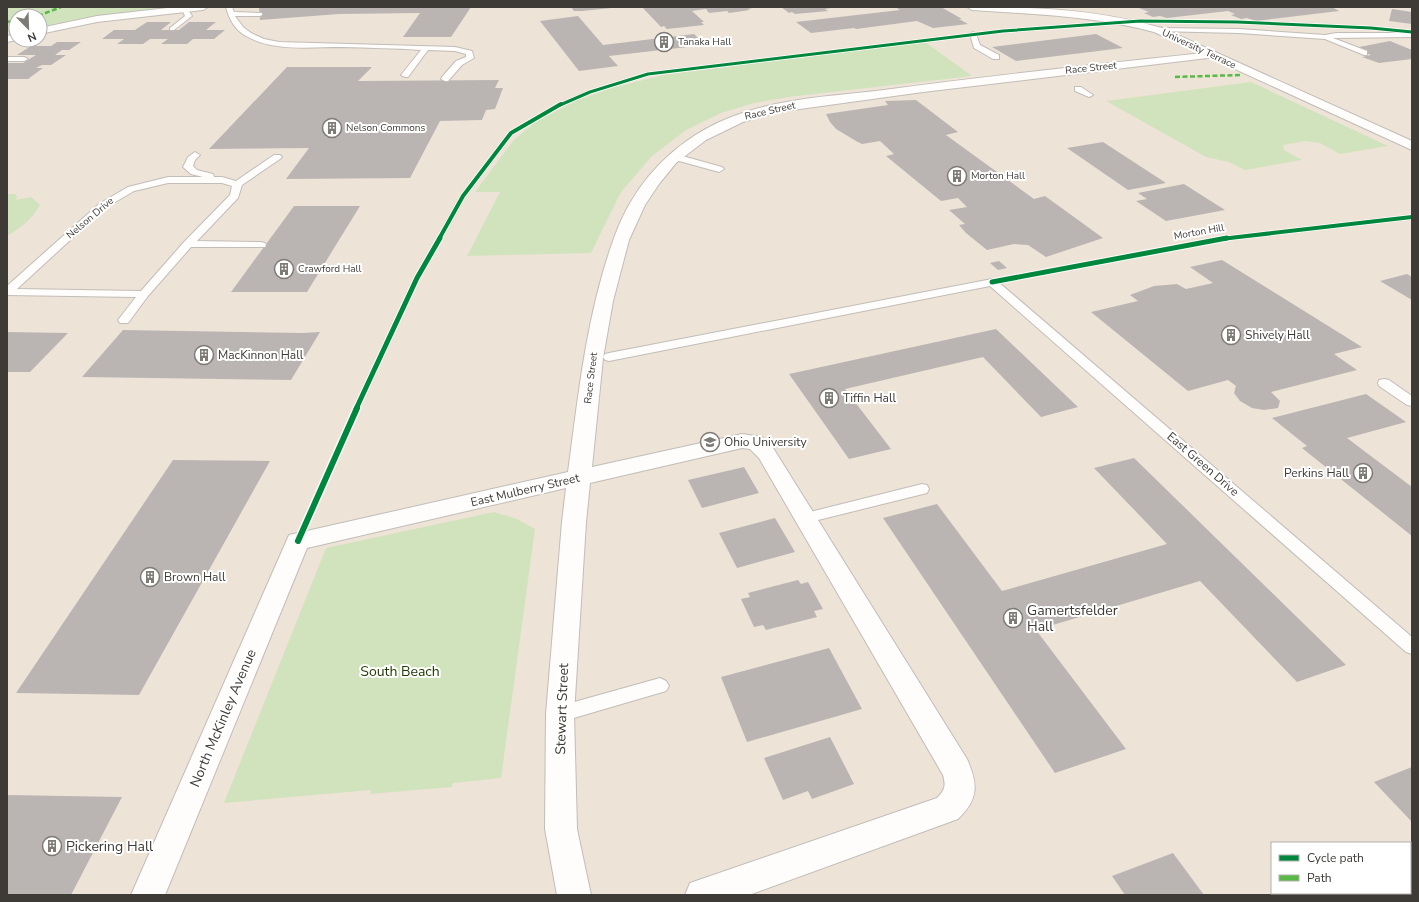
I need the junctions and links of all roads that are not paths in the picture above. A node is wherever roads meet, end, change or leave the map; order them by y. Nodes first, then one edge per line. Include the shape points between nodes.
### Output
1 (203, 7) edge
2 (972, 7) edge
3 (185, 9) junction
4 (230, 11) edge
5 (260, 14) dead end
6 (48, 29) edge
7 (172, 29) dead end
8 (1158, 30) junction
9 (973, 34) dead end
10 (1412, 35) edge
11 (1325, 37) junction
12 (426, 48) junction
13 (1364, 53) dead end
14 (1212, 55) junction
15 (996, 57) dead end
16 (7, 59) edge
17 (24, 59) dead end
18 (405, 75) dead end
19 (445, 79) dead end
20 (1078, 89) dead end
21 (1089, 95) dead end
22 (1412, 146) edge
23 (195, 155) dead end
24 (277, 157) dead end
25 (675, 157) junction
26 (719, 169) dead end
27 (222, 180) junction
28 (237, 184) junction
29 (188, 244) junction
30 (261, 245) dead end
31 (7, 292) edge
32 (144, 294) junction
33 (124, 320) dead end
34 (609, 357) dead end
35 (1384, 383) dead end
36 (1412, 402) edge
37 (580, 478) junction
38 (922, 489) dead end
39 (806, 518) junction
40 (574, 522) joint
41 (298, 541) joint
42 (1412, 647) edge
43 (660, 686) dead end
44 (560, 714) junction
45 (148, 895) edge
46 (574, 895) edge
47 (702, 895) edge

1 - 3 street
2 - 8 street, University Terrace via 1080,14 1129,22
3 - 6 street via 92,20
3 - 7 lane via 189,16
4 - 5 lane
4 - 12 lane via 245,33 269,41 290,44
8 - 11 lane via 1239,31
8 - 14 street, University Terrace
9 - 15 lane via 977,46
10 - 11 lane via 1336,34
11 - 13 lane
12 - 18 lane
12 - 19 lane via 469,52 470,58 459,63
14 - 22 street, University Terrace
14 - 25 street, Race Street via 923,88 777,108 746,115 721,126 701,137
16 - 17 lane
20 - 21 lane
23 - 27 lane via 188,167 194,172
24 - 28 lane
25 - 26 lane
25 - 37 street, Race Street via 642,196 621,240 604,301 593,358
27 - 28 lane, Nelson Drive
27 - 31 lane, Nelson Drive via 168,180 131,188 102,206
28 - 29 lane via 235,196
29 - 30 lane
29 - 32 lane
31 - 32 lane
32 - 33 lane
34 - 42 lane, East Green Drive via 992,282
35 - 36 lane
37 - 39 street, East Mulberry Street via 742,441 752,441 763,447
37 - 40 street, Race Street
37 - 41 street, East Mulberry Street
38 - 39 lane
39 - 47 street via 956,769 961,779 960,790 948,810
40 - 44 street, Stewart Street
41 - 45 street, North McKinley Avenue
43 - 44 lane
44 - 46 street, Stewart Street via 561,829

